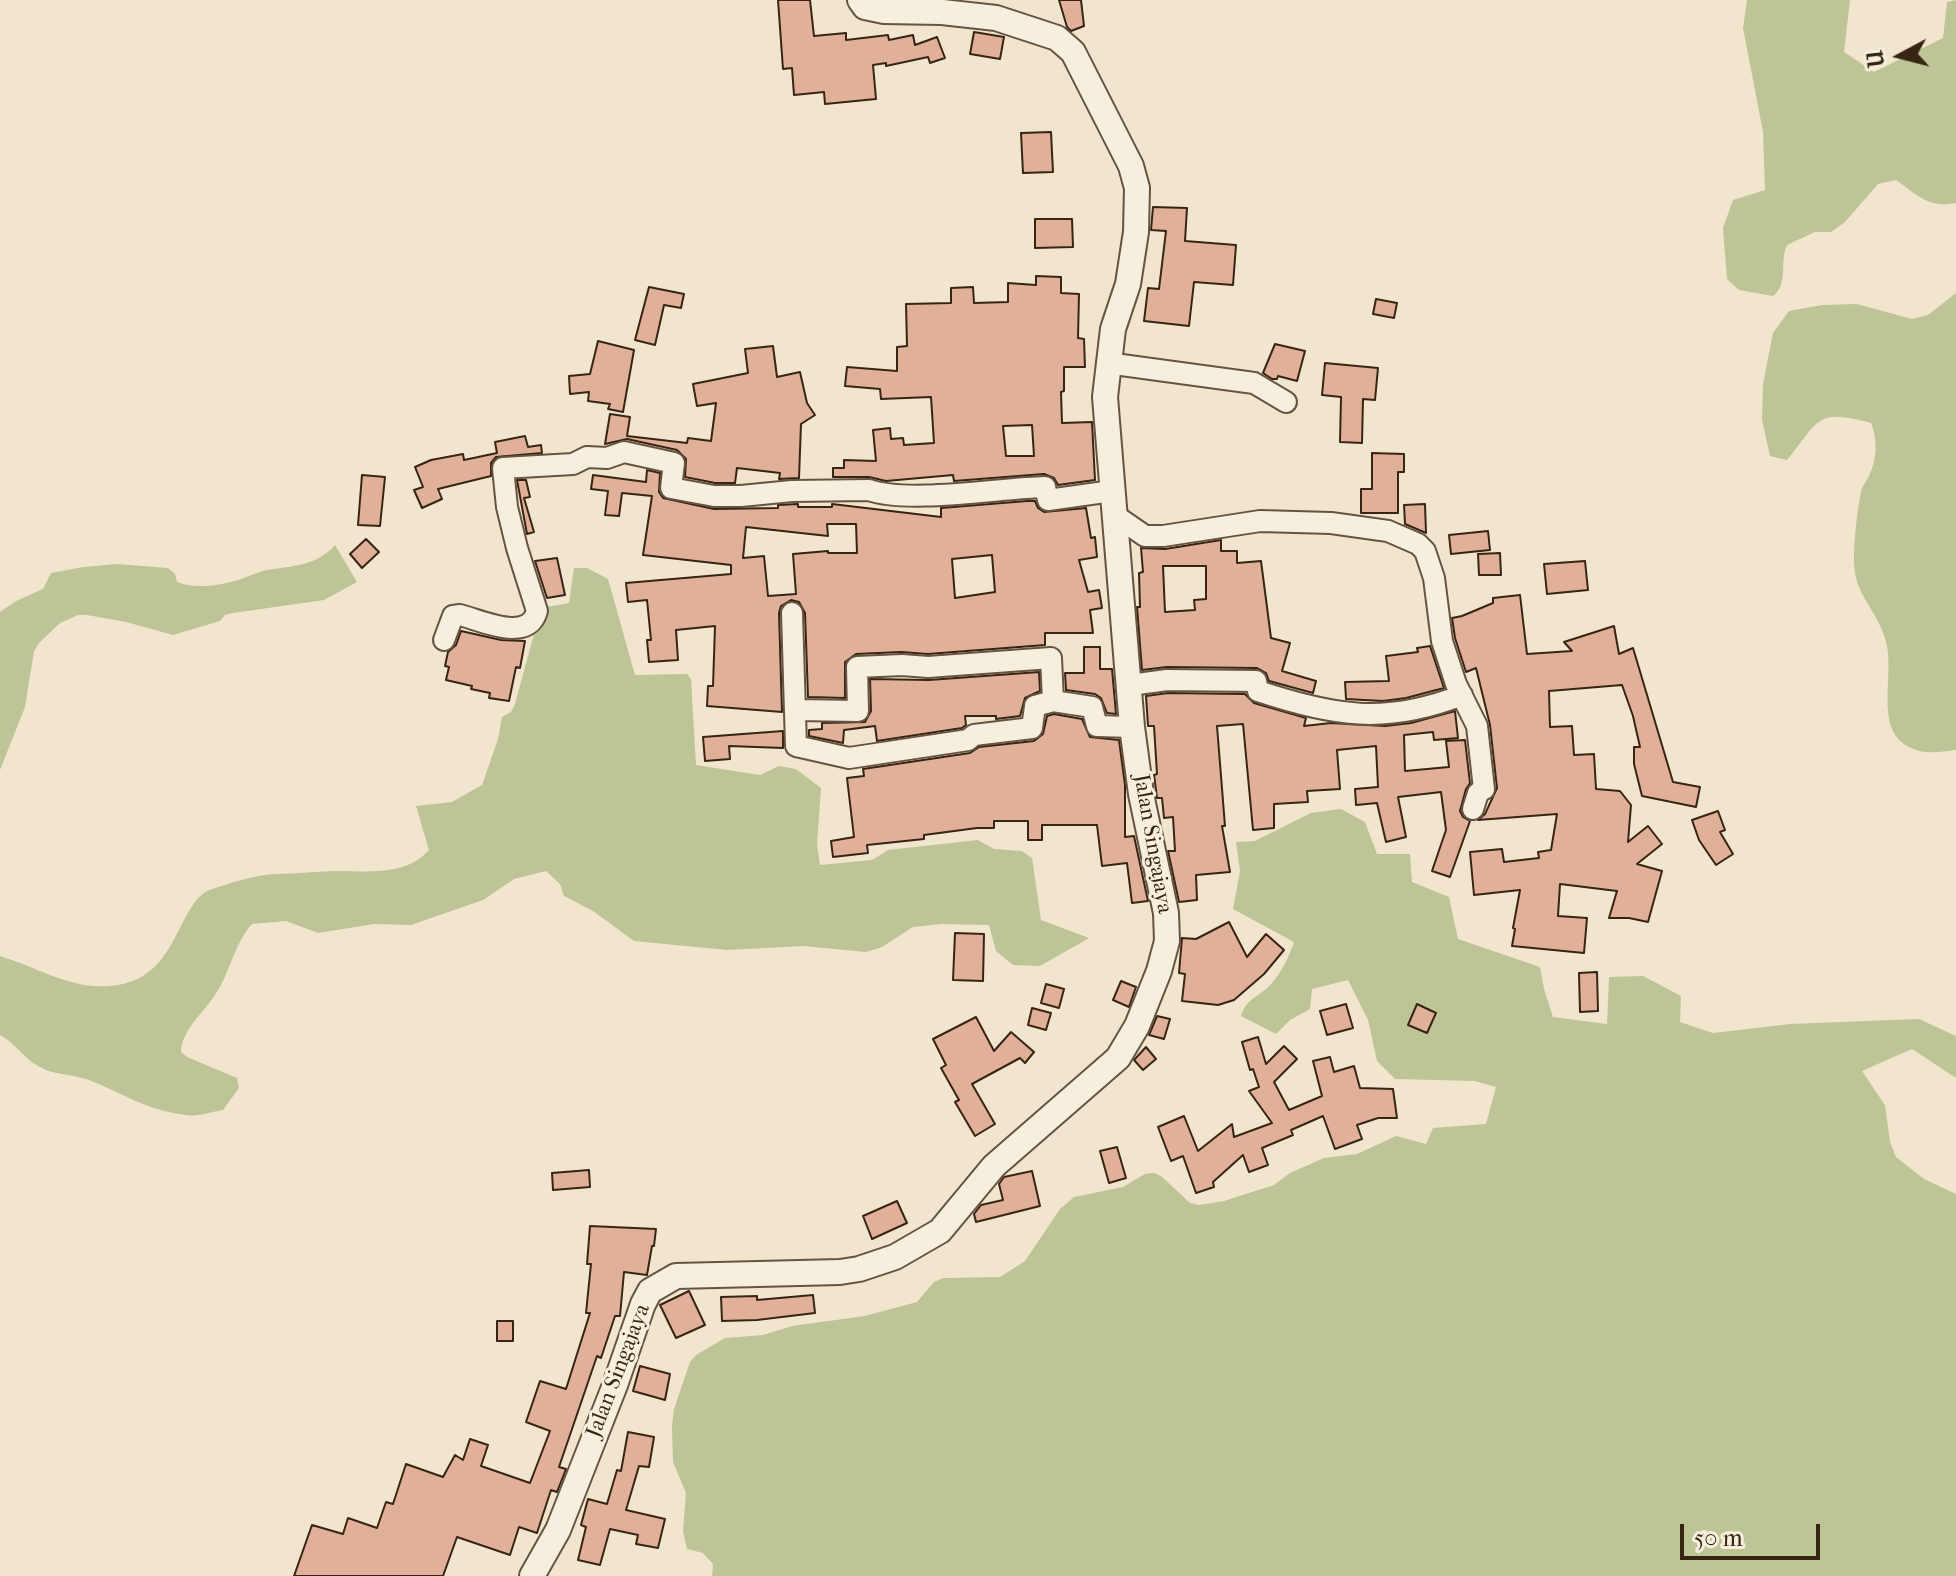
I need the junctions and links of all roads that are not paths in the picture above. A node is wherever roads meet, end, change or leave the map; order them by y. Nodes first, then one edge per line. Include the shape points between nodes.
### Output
1 (860, 0) edge
2 (1107, 363) junction
3 (1286, 402) dead end
4 (1112, 503) junction
5 (792, 613) dead end
6 (444, 640) dead end
7 (1130, 685) junction
8 (1462, 695) junction
9 (1053, 701) junction
10 (796, 710) junction
11 (1132, 727) junction
12 (1473, 809) dead end
13 (532, 1576) edge

1 - 2 street, Jalan Singajaya via 865,7 884,11 996,18 1057,38 1073,52 1137,188 1128,284
2 - 3 street via 1254,383
2 - 4 street, Jalan Singajaya
4 - 6 street via 1048,500 1045,487 921,495 869,490 714,496 671,488 674,463 624,452 573,464 503,468 507,507 537,611 534,620 513,628 453,616
4 - 7 street, Jalan Singajaya
4 - 8 street via 1145,536 1260,521 1331,523 1388,531 1418,544 1430,561 1442,641
5 - 10 street
7 - 8 street via 1256,681 1258,691 1340,714 1401,712
7 - 11 street, Jalan Singajaya
8 - 12 street via 1477,726 1484,787
9 - 10 street via 1035,706 1032,728 849,758 796,746
9 - 10 street via 1051,658 857,667 858,711
9 - 11 street via 1092,707 1097,726
11 - 13 street, Jalan Singajaya via 1167,941 1137,1026 1118,1058 994,1166 940,1231 895,1257 840,1272 676,1276 650,1291 558,1530

